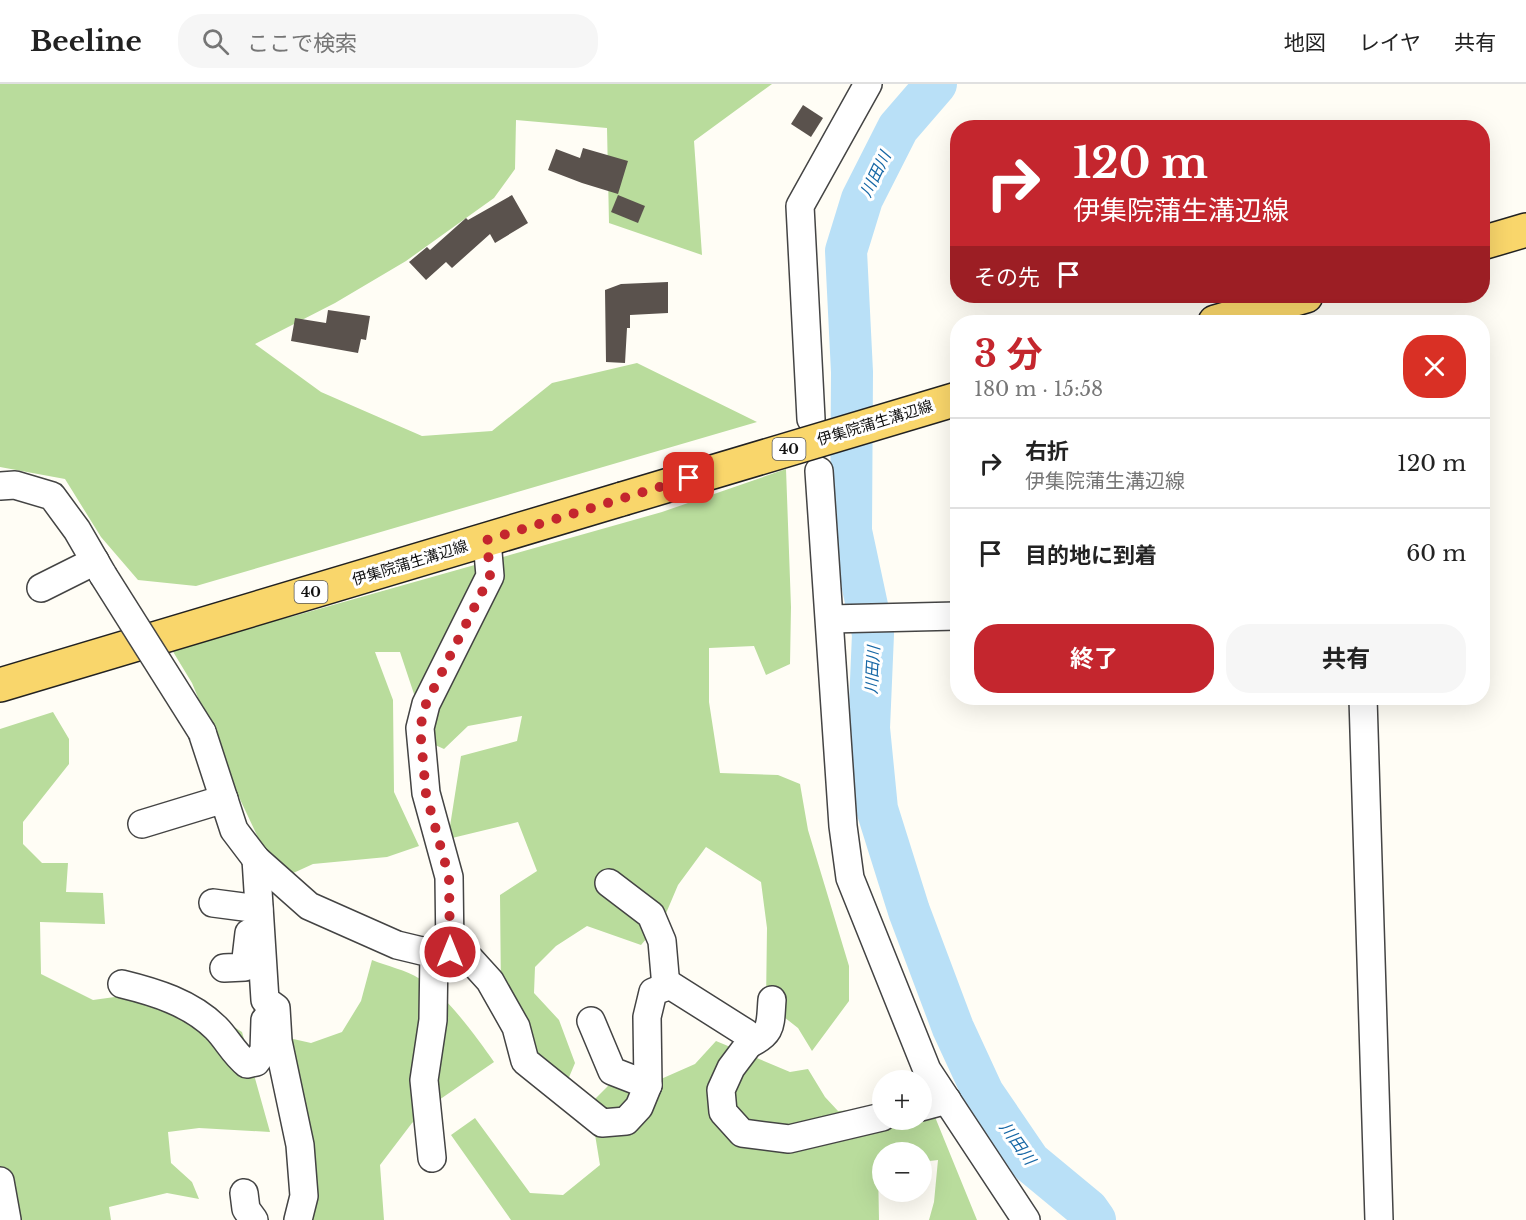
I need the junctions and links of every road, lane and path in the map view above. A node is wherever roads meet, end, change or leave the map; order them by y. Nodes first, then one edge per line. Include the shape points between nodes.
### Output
1 (868, 84) edge
2 (1526, 230) edge
3 (1490, 241) edge
4 (1282, 303) edge
5 (1240, 315) edge
6 (950, 401) edge
7 (811, 419) dead end
8 (819, 471) dead end
9 (0, 486) edge
10 (487, 540) junction
11 (99, 568) junction
12 (41, 588) dead end
13 (950, 616) edge
14 (830, 619) junction
15 (0, 685) edge
16 (1363, 705) edge
17 (224, 799) junction
18 (142, 824) dead end
19 (256, 859) junction
20 (609, 883) dead end
21 (213, 903) dead end
22 (255, 908) junction
23 (442, 952) junction
24 (224, 968) dead end
25 (122, 984) dead end
26 (666, 987) junction
27 (772, 1000) dead end
28 (270, 1004) junction
29 (591, 1021) dead end
30 (295, 1031) dead end
31 (749, 1044) junction
32 (648, 1085) junction
33 (947, 1100) junction
34 (932, 1104) edge
35 (872, 1119) edge
36 (432, 1158) dead end
37 (0, 1181) edge
38 (244, 1193) dead end
39 (7, 1220) edge
40 (254, 1220) edge
41 (298, 1220) edge
42 (1026, 1220) edge
43 (1379, 1220) edge

1 - 7 street via 800,206
2 - 3 main road
4 - 5 main road
6 - 10 main road, 伊集院蒲生溝辺線 / 40, bridge
8 - 14 street
9 - 11 street via 15,485 52,496
10 - 15 main road, 伊集院蒲生溝辺線 / 40
10 - 23 street via 490,576 426,704 420,728 426,794 449,877
11 - 12 street
11 - 17 street, bridge via 202,732
13 - 14 street
14 - 33 street via 850,878 927,1070
16 - 43 street
17 - 18 street
17 - 19 street via 234,830
19 - 22 street
19 - 23 street via 309,906 397,945
20 - 26 street via 651,915 662,941
21 - 22 street
22 - 24 street via 245,967
22 - 28 street
23 - 32 street via 470,959 490,981 516,1028 525,1061 602,1123 626,1121 639,1107
23 - 36 street via 424,1080
25 - 28 street via 194,1011 216,1028 247,1064 256,1062 264,1051
26 - 31 street via 670,985 746,1033
26 - 32 street via 653,992 647,1017
27 - 31 street via 770,1024 763,1038
28 - 30 street
28 - 41 street via 300,1144 304,1196
29 - 32 street via 612,1071
31 - 35 street via 721,1090 723,1112 742,1133 789,1139
33 - 34 street
33 - 42 street
37 - 39 street
38 - 40 street via 246,1209

